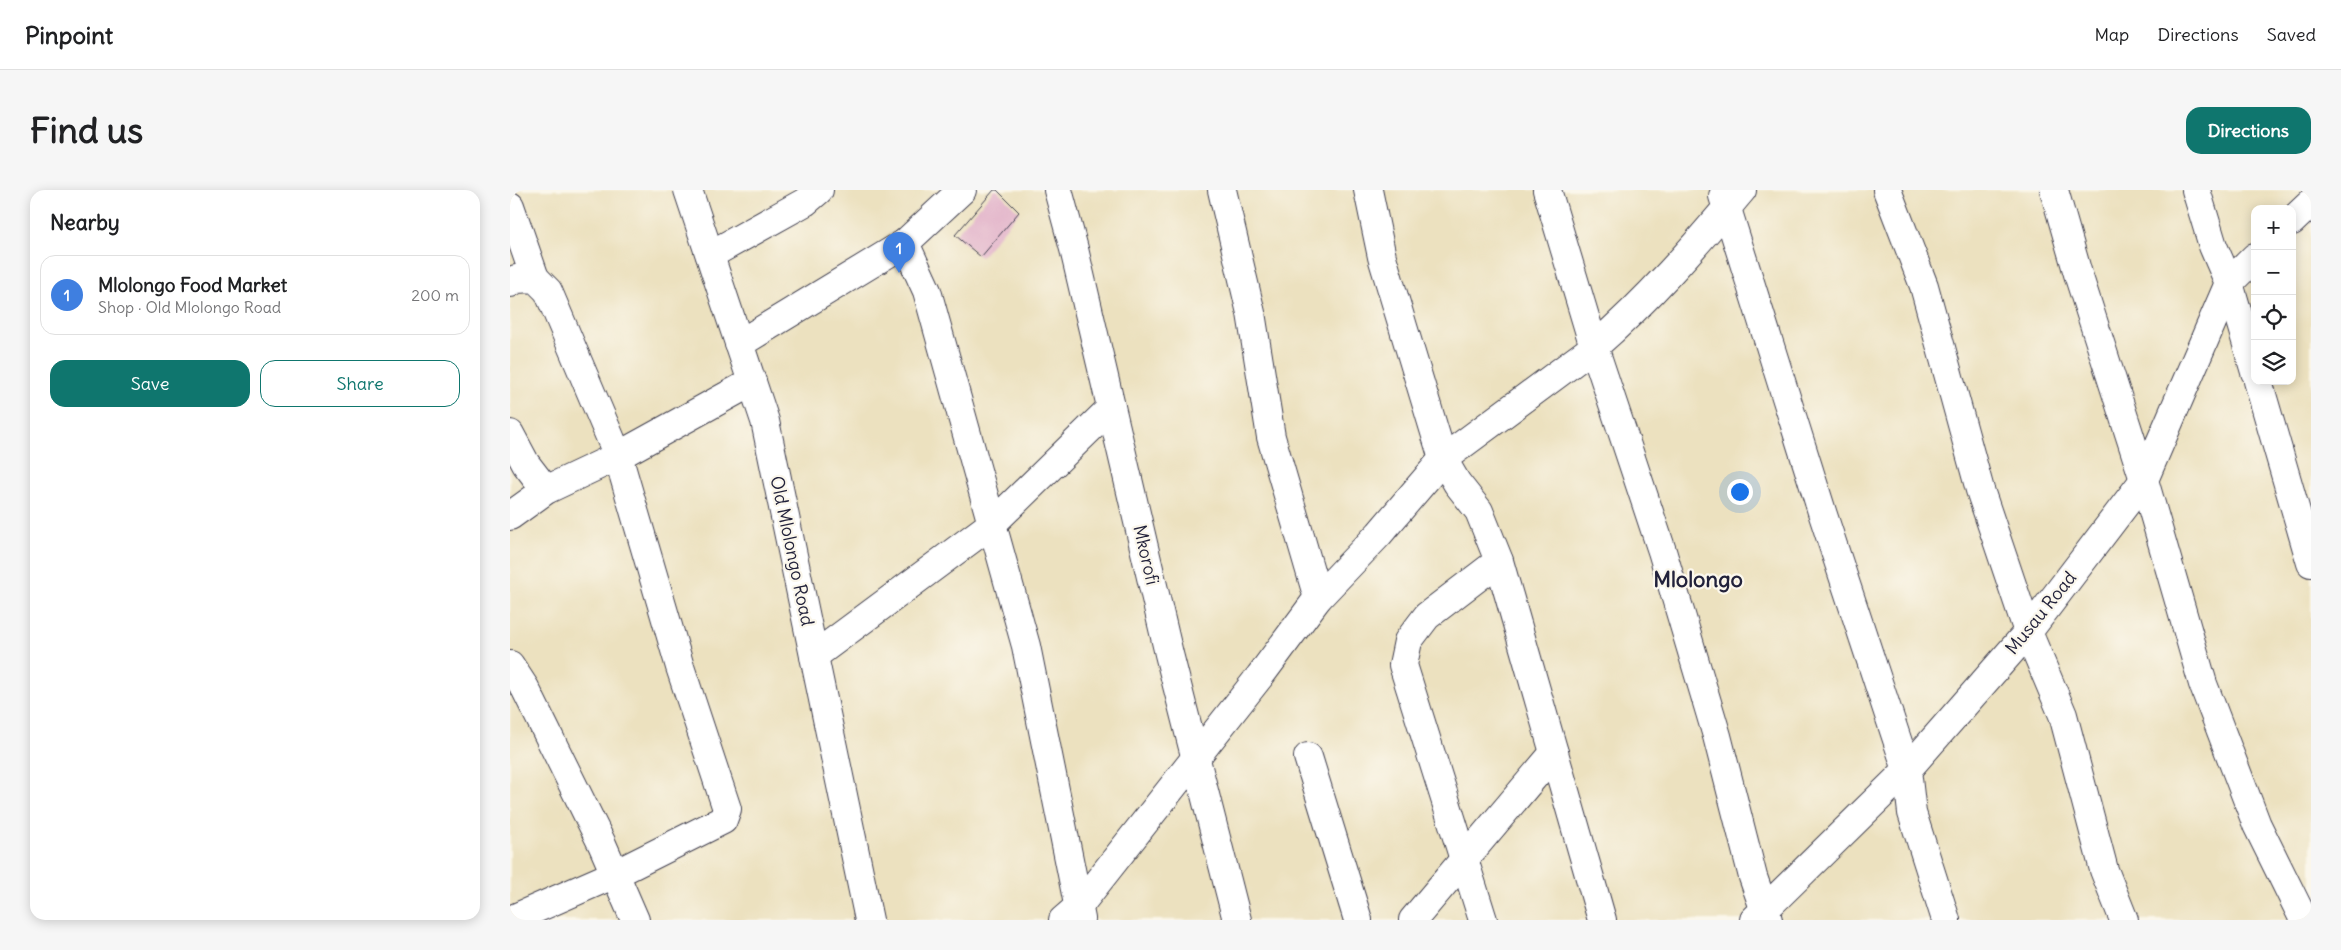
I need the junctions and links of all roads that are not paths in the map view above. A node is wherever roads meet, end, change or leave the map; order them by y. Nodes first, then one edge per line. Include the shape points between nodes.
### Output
1 (688, 190) edge
2 (819, 190) edge
3 (962, 190) edge
4 (1058, 190) edge
5 (1222, 190) edge
6 (1368, 190) edge
7 (1547, 190) edge
8 (1887, 190) edge
9 (2054, 190) edge
10 (2196, 190) edge
11 (1730, 197) edge
12 (2311, 203) edge
13 (510, 206) edge
14 (2296, 217) edge
15 (905, 243) junction
16 (710, 254) junction
17 (2251, 261) edge
18 (522, 281) edge
19 (2229, 283) junction
20 (739, 344) junction
21 (1594, 347) junction
22 (2251, 358) edge
23 (752, 382) junction
24 (2259, 385) edge
25 (1111, 408) junction
26 (510, 434) edge
27 (618, 456) junction
28 (1443, 459) junction
29 (2144, 480) junction
30 (546, 490) junction
31 (510, 516) edge
32 (993, 523) junction
33 (1499, 562) junction
34 (2311, 563) edge
35 (1318, 598) junction
36 (2028, 632) junction
37 (814, 656) junction
38 (510, 664) edge
39 (1554, 753) junction
40 (1308, 756) dead end
41 (1196, 757) junction
42 (1907, 770) junction
43 (1464, 858) junction
44 (615, 874) junction
45 (1074, 916) edge
46 (1762, 916) edge
47 (512, 917) edge
48 (635, 920) edge
49 (869, 920) edge
50 (1237, 920) edge
51 (1358, 920) edge
52 (1413, 920) edge
53 (1483, 920) edge
54 (1602, 920) edge
55 (1946, 920) edge
56 (2124, 920) edge
57 (2304, 920) edge

1 - 16 street, Old Mlolongo Road
2 - 16 street via 805,202
3 - 15 street
4 - 25 street, Mkorofi
5 - 35 street via 1251,313 1271,437
6 - 28 street via 1382,257
7 - 21 street
8 - 36 street via 1924,286 1980,490
9 - 29 street
10 - 19 street via 2213,246
11 - 21 street via 1642,303
11 - 42 street
12 - 14 street
13 - 18 street
15 - 20 street
15 - 32 street via 928,291
16 - 20 street, Old Mlolongo Road
17 - 19 street, Musau Road
18 - 27 street via 548,291
19 - 22 street
19 - 29 street, Musau Road
20 - 23 street, Old Mlolongo Road
21 - 28 street
21 - 46 street via 1662,552 1717,736
23 - 27 street
23 - 37 street, Old Mlolongo Road via 765,421
24 - 34 street
25 - 32 street
25 - 41 street, Mkorofi
26 - 30 street via 526,464
27 - 30 street
27 - 44 street via 680,667 727,809 722,820
28 - 33 street via 1479,511
28 - 35 street via 1379,534
29 - 36 street, Musau Road
29 - 57 street via 2203,684 2258,825
30 - 31 street
32 - 37 street
32 - 45 street via 1026,646
33 - 39 street
33 - 43 street via 1427,616 1408,641 1403,665
35 - 41 street
36 - 42 street, Musau Road
36 - 56 street via 2063,715 2104,870
37 - 49 street, Old Mlolongo Road
38 - 44 street via 525,688
39 - 43 street
39 - 54 street
40 - 51 street
41 - 45 street
41 - 50 street, Mkorofi
42 - 46 street, Musau Road
42 - 55 street via 1912,814
43 - 52 street
43 - 53 street
44 - 47 street
44 - 48 street

